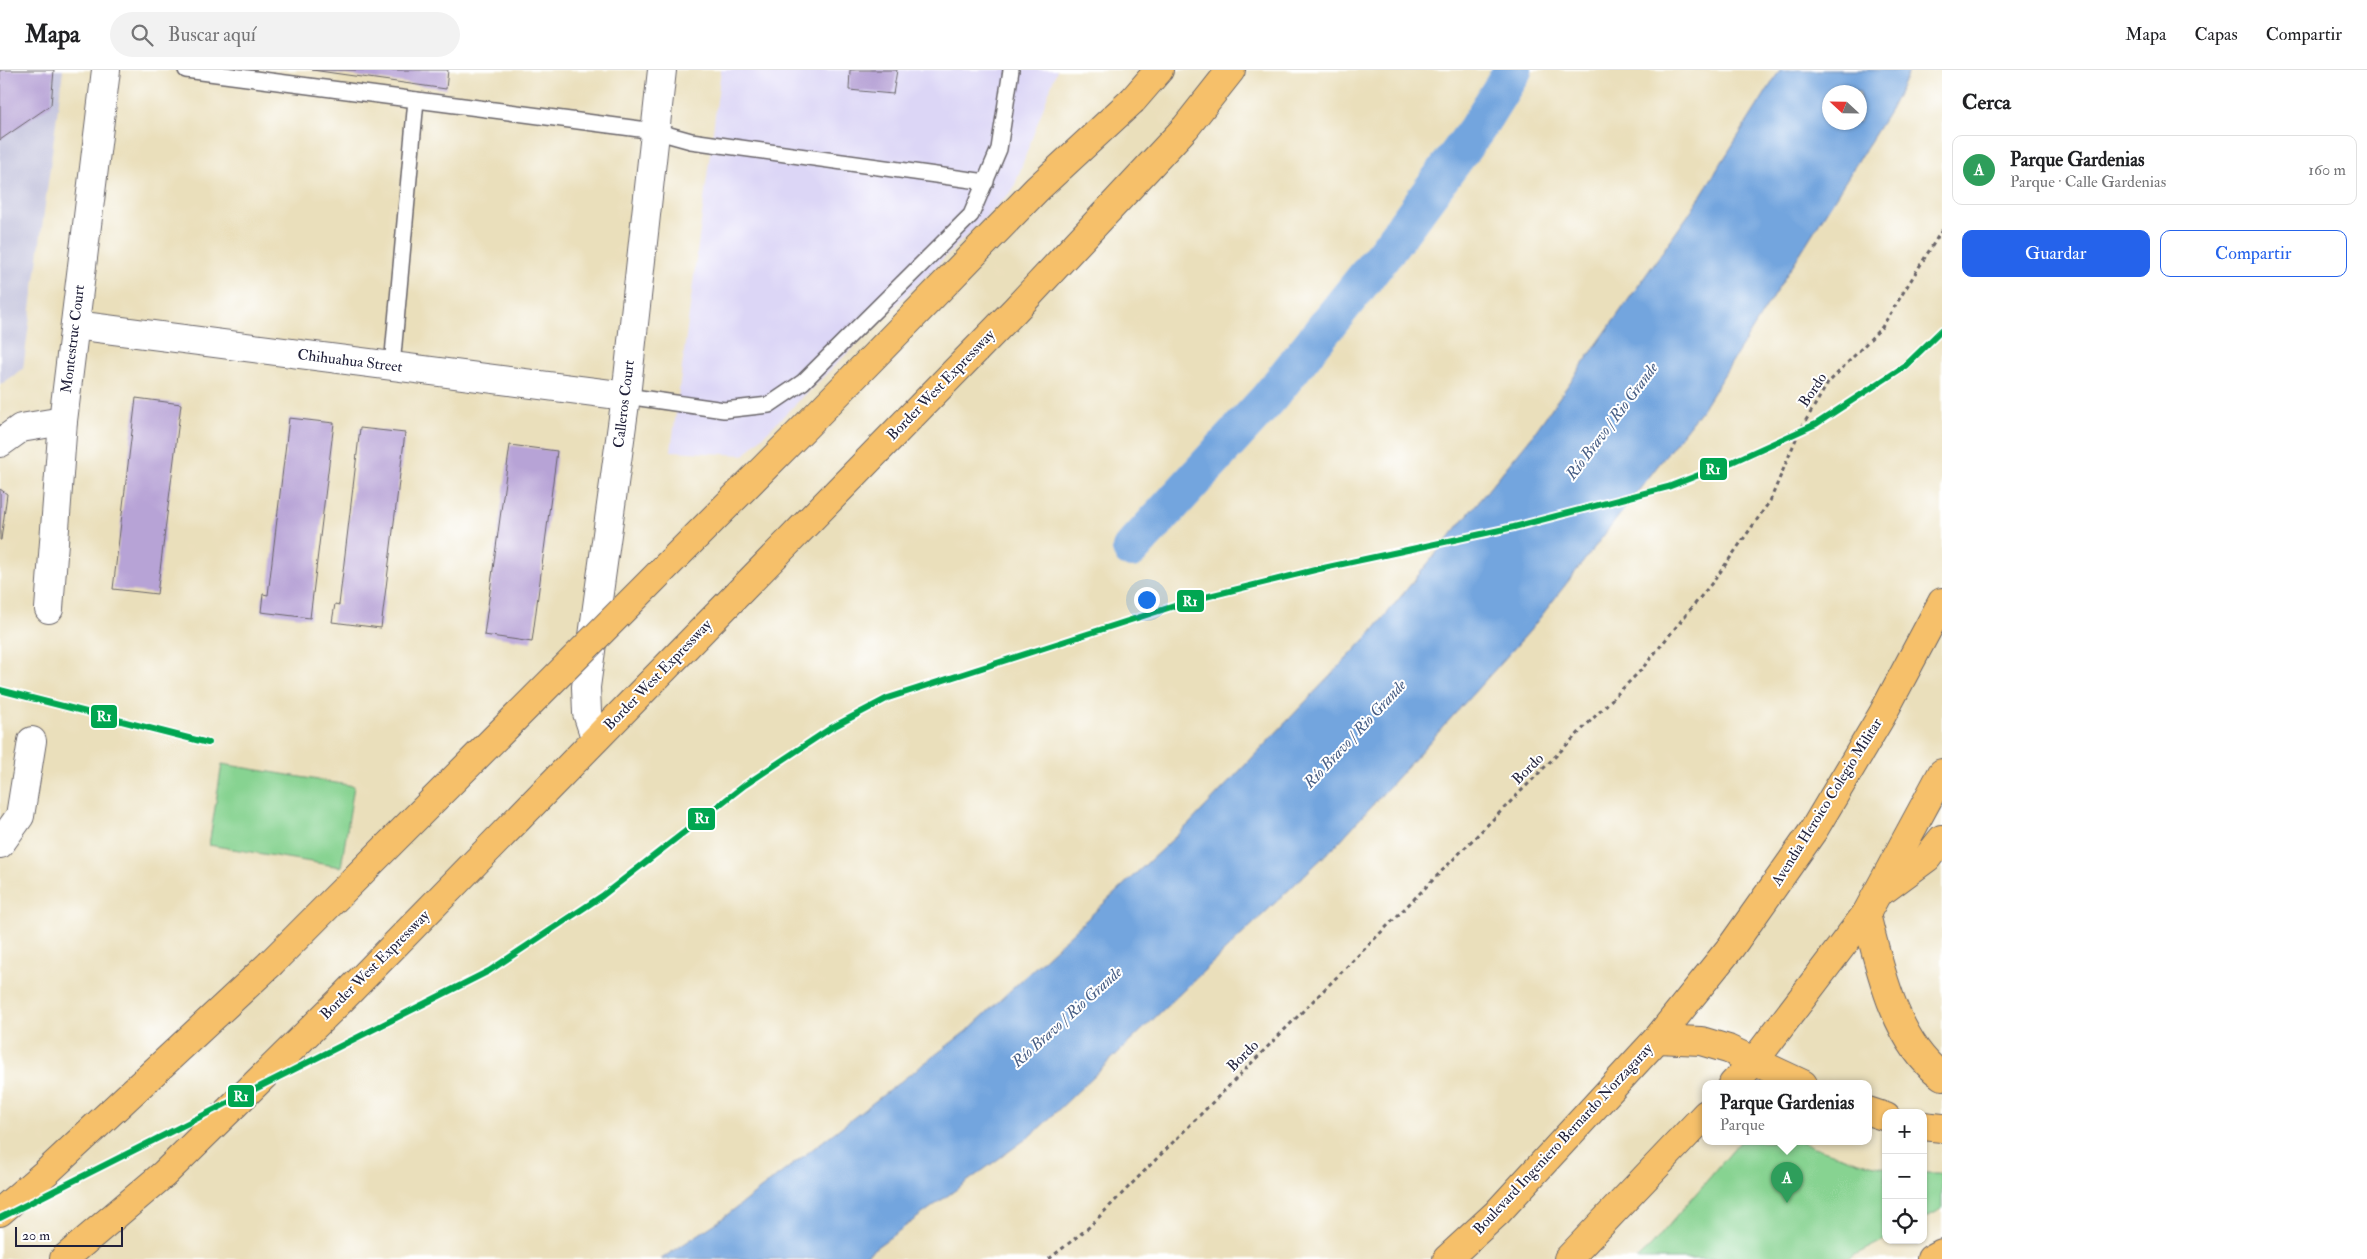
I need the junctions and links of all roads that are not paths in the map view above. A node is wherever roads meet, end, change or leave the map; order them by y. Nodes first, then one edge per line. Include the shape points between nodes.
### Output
1 (106, 70) edge
2 (186, 70) edge
3 (662, 70) edge
4 (1011, 70) edge
5 (1159, 70) edge
6 (1231, 70) edge
7 (416, 100) junction
8 (656, 131) junction
9 (986, 182) junction
10 (75, 325) junction
11 (392, 366) junction
12 (626, 396) junction
13 (62, 420) junction
14 (0, 442) edge
15 (1942, 602) edge
16 (49, 609) dead end
17 (595, 736) dead end
18 (32, 741) dead end
19 (1942, 774) edge
20 (1942, 839) edge
21 (1, 843) edge
22 (1873, 903) junction
23 (1658, 1039) junction
24 (1755, 1060) junction
25 (1942, 1076) edge
26 (1737, 1080) edge
27 (1795, 1080) edge
28 (1702, 1118) edge
29 (1927, 1126) edge
30 (1942, 1128) edge
31 (0, 1212) edge
32 (1942, 1253) edge
33 (64, 1259) edge
34 (1447, 1259) edge
35 (1568, 1259) edge
36 (1931, 1259) edge

1 - 10 street, Montestruc Court
2 - 7 lane
3 - 8 street, Calleros Court
4 - 9 lane via 999,149
5 - 31 main road, bridge via 1133,100 1036,189 835,396 270,964
6 - 33 main road, Border West Expressway via 1186,127 1008,317 342,999 164,1174
7 - 8 lane
7 - 11 lane
8 - 9 lane via 691,141
8 - 12 street, Calleros Court
9 - 12 lane via 971,215 802,382 769,405 724,410
10 - 11 street, Chihuahua Street
10 - 13 street, Montestruc Court
11 - 12 street, Chihuahua Street
12 - 17 street, Calleros Court via 586,687 587,713
13 - 14 street via 21,428
13 - 16 street, Montestruc Court
15 - 23 main road, Avendia Heroico Colegio Militar via 1882,715 1813,831 1731,947
18 - 21 street via 20,816
19 - 22 main road
20 - 22 main road via 1927,858
22 - 24 main road
22 - 25 main road via 1876,956 1901,1026 1930,1068
23 - 24 main road via 1701,1042
23 - 34 main road, Boulevard Ingeniero Bernardo Norzagaray via 1496,1213
24 - 26 main road
24 - 27 main road
28 - 35 main road
29 - 30 main road
32 - 36 main road

